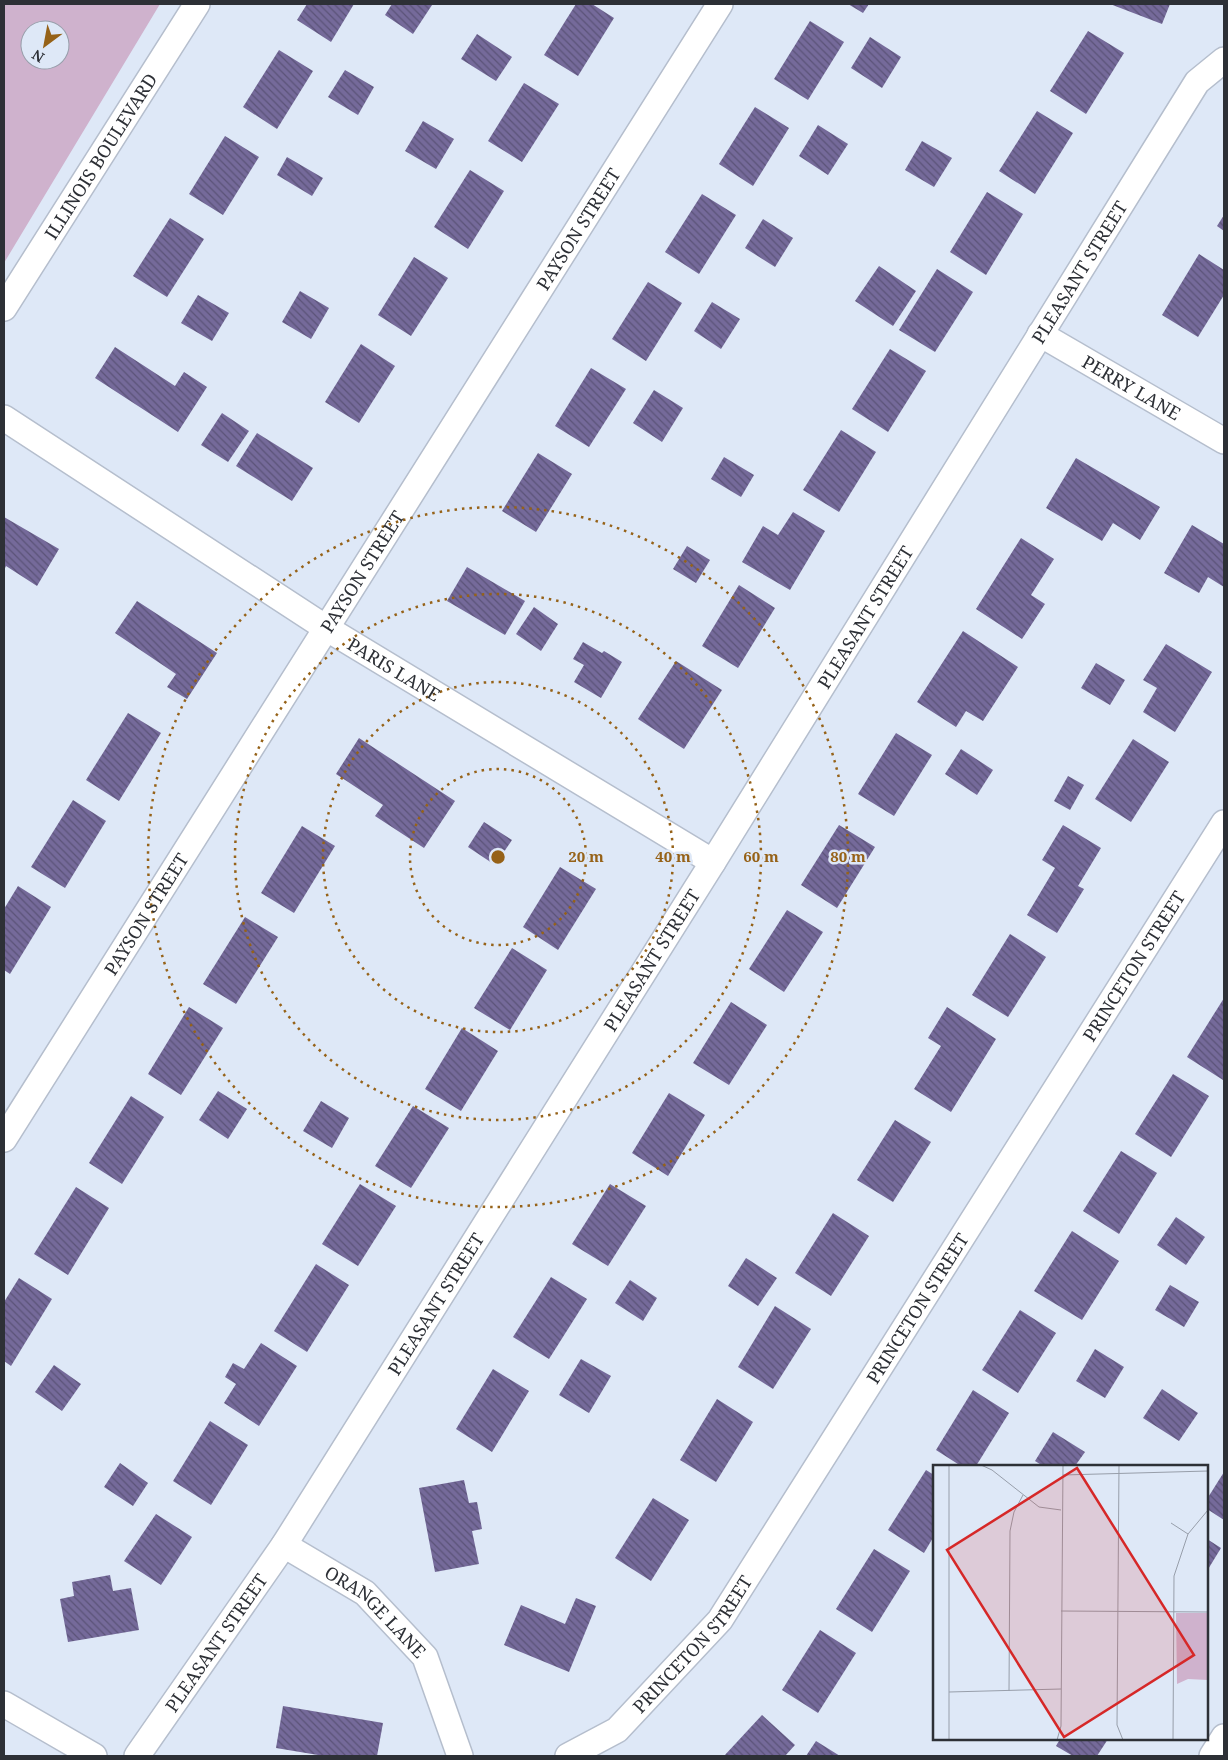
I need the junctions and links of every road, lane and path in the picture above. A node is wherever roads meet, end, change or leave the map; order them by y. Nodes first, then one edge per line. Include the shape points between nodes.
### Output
1 (197, 4) edge
2 (720, 4) edge
3 (1224, 60) edge
4 (4, 308) edge
5 (1040, 334) junction
6 (4, 418) edge
7 (1224, 441) edge
8 (326, 628) junction
9 (1224, 823) edge
10 (713, 862) junction
11 (4, 1139) edge
12 (284, 1545) junction
13 (4, 1704) edge
14 (1224, 1737) edge
15 (94, 1756) edge
16 (137, 1756) edge
17 (460, 1756) edge
18 (568, 1756) edge
19 (1212, 1756) edge

1 - 4 street, ILLINOIS BOULEVARD
2 - 8 street, PAYSON STREET
3 - 5 street, PLEASANT STREET via 1198,82
5 - 7 street, PERRY LANE
5 - 10 street, PLEASANT STREET
6 - 8 street, PARIS LANE
8 - 10 street, PARIS LANE
8 - 11 street, PAYSON STREET
9 - 18 street, PRINCETON STREET via 720,1620 617,1730
10 - 12 street, PLEASANT STREET
12 - 16 street, PLEASANT STREET
12 - 17 street, ORANGE LANE via 365,1593 425,1657
13 - 15 street
14 - 19 street

